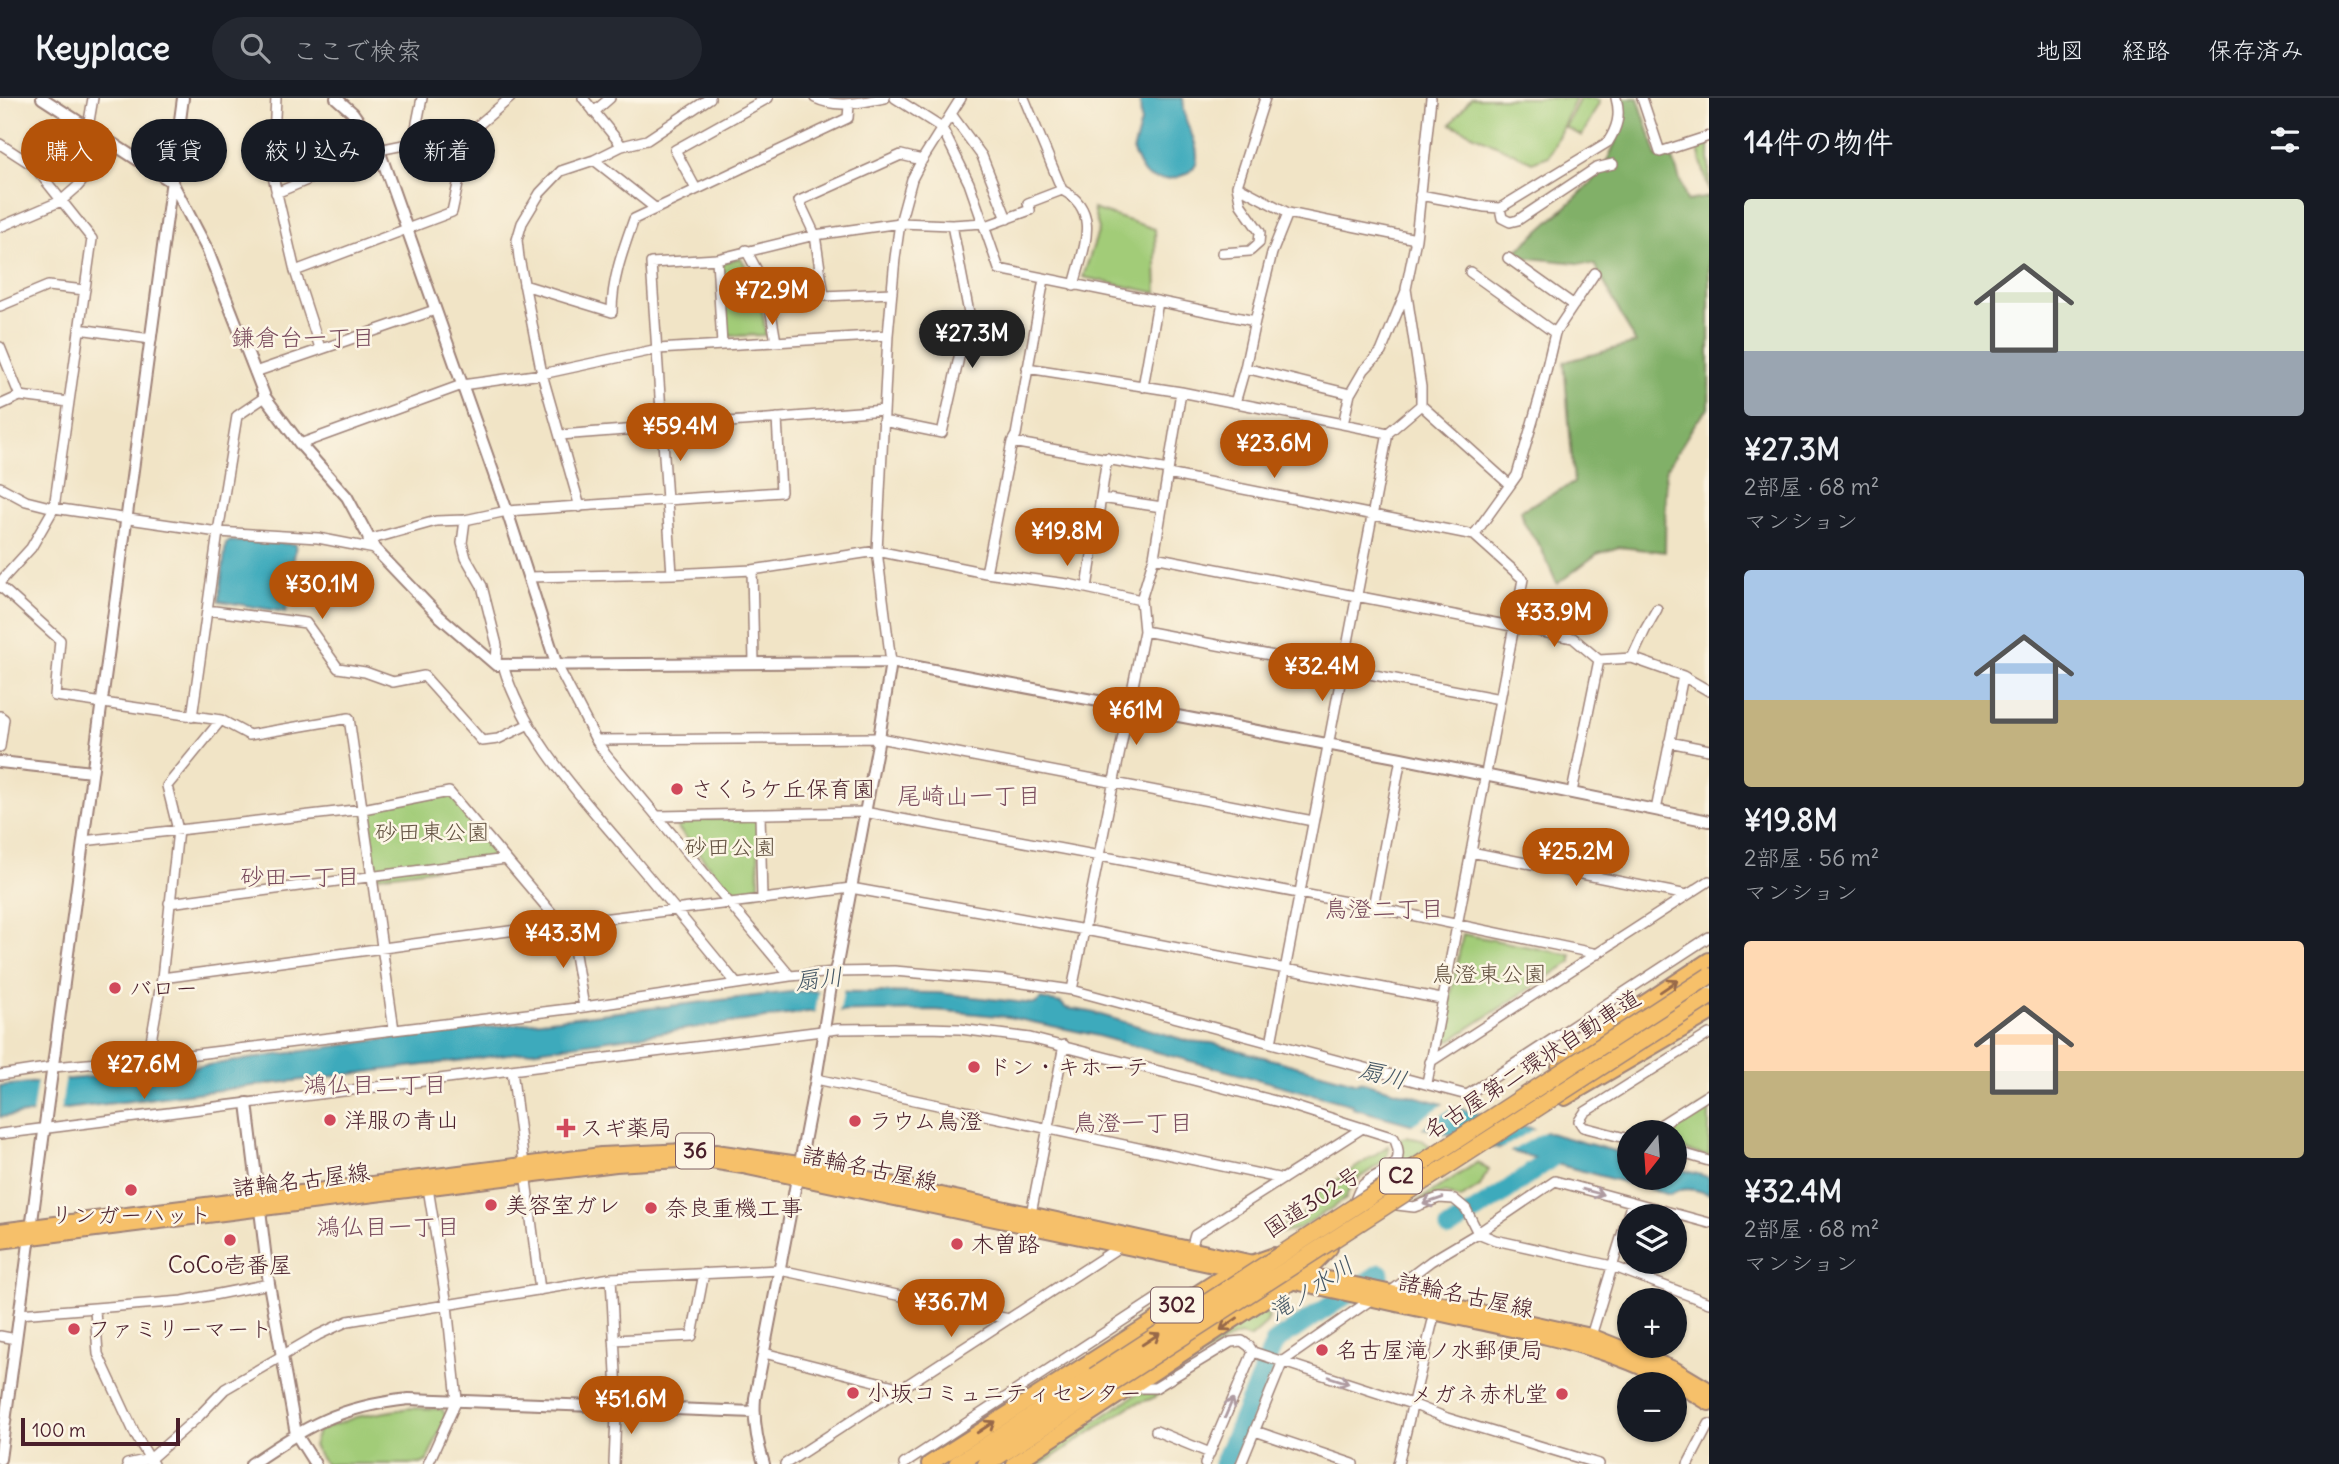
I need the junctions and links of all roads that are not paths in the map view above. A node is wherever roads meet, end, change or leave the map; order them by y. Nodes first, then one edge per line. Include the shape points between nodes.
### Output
1 (43, 98) edge
2 (93, 98) edge
3 (183, 98) edge
4 (276, 98) edge
5 (337, 98) edge
6 (422, 98) edge
7 (510, 98) edge
8 (583, 98) edge
9 (610, 98) edge
10 (709, 98) edge
11 (768, 98) edge
12 (815, 98) edge
13 (885, 98) edge
14 (895, 98) edge
15 (961, 98) edge
16 (1024, 98) edge
17 (1265, 98) edge
18 (1431, 98) edge
19 (1616, 98) edge
20 (1642, 98) edge
21 (849, 104) junction
22 (594, 112) junction
23 (951, 114) junction
24 (76, 119) edge
25 (89, 119) edge
26 (180, 119) edge
27 (357, 119) edge
28 (942, 128) junction
29 (1709, 136) edge
30 (0, 144) edge
31 (622, 146) junction
32 (385, 149) edge
33 (594, 160) junction
34 (922, 160) junction
35 (1613, 164) dead end
36 (385, 168) edge
37 (82, 182) edge
38 (172, 182) joint
39 (302, 182) edge
40 (1237, 186) junction
41 (696, 189) junction
42 (1062, 190) junction
43 (276, 193) junction
44 (1420, 194) junction
45 (61, 201) junction
46 (655, 208) junction
47 (1500, 208) junction
48 (1288, 213) junction
49 (1007, 219) junction
50 (900, 223) junction
51 (952, 225) junction
52 (985, 225) junction
53 (0, 227) edge
54 (406, 229) junction
55 (815, 234) junction
56 (1416, 239) junction
57 (746, 250) junction
58 (1222, 253) dead end
59 (1508, 258) dead end
60 (717, 259) junction
61 (295, 271) junction
62 (1470, 272) dead end
63 (1595, 273) dead end
64 (1044, 279) junction
65 (524, 285) junction
66 (1074, 286) junction
67 (1406, 289) junction
68 (85, 290) junction
69 (892, 293) junction
70 (1158, 302) junction
71 (1574, 305) junction
72 (0, 306) edge
73 (435, 310) junction
74 (1255, 321) junction
75 (79, 329) junction
76 (1555, 333) junction
77 (888, 335) junction
78 (151, 339) junction
79 (776, 342) junction
80 (722, 345) junction
81 (0, 347) edge
82 (320, 348) junction
83 (658, 349) junction
84 (1027, 368) junction
85 (1245, 368) junction
86 (255, 372) junction
87 (542, 374) junction
88 (462, 385) junction
89 (1143, 387) junction
90 (1181, 392) junction
91 (1350, 394) junction
92 (20, 396) junction
93 (265, 397) junction
94 (69, 402) junction
95 (1235, 403) junction
96 (0, 405) edge
97 (1421, 405) junction
98 (884, 410) junction
99 (778, 418) junction
100 (883, 421) junction
101 (1343, 424) junction
102 (663, 427) junction
103 (1388, 433) junction
104 (560, 435) junction
105 (1012, 442) junction
106 (300, 444) junction
107 (1107, 458) junction
108 (1168, 472) junction
109 (1510, 485) junction
110 (0, 487) edge
111 (1101, 498) junction
112 (667, 501) junction
113 (580, 507) junction
114 (1162, 507) junction
115 (54, 508) junction
116 (507, 512) junction
117 (1374, 515) junction
118 (126, 520) junction
119 (465, 520) junction
120 (218, 532) junction
121 (1474, 535) junction
122 (371, 545) junction
123 (877, 551) junction
124 (1154, 557) junction
125 (752, 570) junction
126 (986, 573) junction
127 (672, 574) junction
128 (528, 577) junction
129 (0, 584) edge
130 (1087, 588) junction
131 (1358, 595) junction
132 (1141, 600) junction
133 (1657, 609) dead end
134 (207, 610) junction
135 (1516, 626) junction
136 (1144, 631) junction
137 (1632, 658) junction
138 (1599, 660) junction
139 (891, 662) junction
140 (556, 663) junction
141 (754, 663) junction
142 (499, 665) junction
143 (1343, 668) junction
144 (1683, 676) junction
145 (1709, 691) edge
146 (1500, 699) junction
147 (102, 704) junction
148 (1129, 706) junction
149 (0, 716) edge
150 (192, 717) junction
151 (221, 720) junction
152 (529, 724) junction
153 (879, 738) junction
154 (596, 740) junction
155 (1669, 742) junction
156 (1329, 744) junction
157 (0, 747) edge
158 (1709, 750) edge
159 (1401, 758) junction
160 (0, 762) edge
161 (92, 772) junction
162 (1486, 775) junction
163 (1115, 782) junction
164 (1572, 792) junction
165 (363, 809) junction
166 (1656, 810) junction
167 (864, 812) junction
168 (761, 814) junction
169 (659, 816) junction
170 (1313, 821) junction
171 (1709, 821) edge
172 (178, 830) junction
173 (83, 841) junction
174 (1471, 852) junction
175 (1100, 856) junction
176 (506, 859) junction
177 (372, 877) junction
178 (1709, 881) edge
179 (851, 888) junction
180 (1301, 893) junction
181 (1687, 895) junction
182 (762, 899) junction
183 (169, 903) junction
184 (732, 904) junction
185 (1373, 907) junction
186 (677, 910) junction
187 (561, 923) junction
188 (1457, 925) junction
189 (1085, 930) junction
190 (1709, 937) edge
191 (383, 948) junction
192 (1598, 954) junction
193 (1709, 960) edge
194 (1285, 969) junction
195 (790, 976) junction
196 (834, 976) junction
197 (1709, 976) edge
198 (162, 978) junction
199 (736, 983) junction
200 (1073, 990) junction
201 (1709, 996) edge
202 (1441, 999) junction
203 (584, 1007) junction
204 (1709, 1014) edge
205 (825, 1026) junction
206 (394, 1030) junction
207 (1709, 1034) edge
208 (1271, 1043) junction
209 (1064, 1045) junction
210 (148, 1058) junction
211 (1430, 1062) junction
212 (512, 1070) junction
213 (52, 1073) junction
214 (0, 1075) edge
215 (816, 1079) junction
216 (1427, 1083) junction
217 (1709, 1094) edge
218 (247, 1103) junction
219 (1668, 1120) edge
220 (1048, 1128) junction
221 (45, 1129) junction
222 (1361, 1129) junction
223 (0, 1134) edge
224 (1617, 1136) edge
225 (1687, 1155) edge
226 (1709, 1161) edge
227 (797, 1170) junction
228 (524, 1171) junction
229 (1283, 1179) junction
230 (428, 1188) junction
231 (1632, 1202) junction
232 (259, 1203) junction
233 (1354, 1203) junction
234 (1397, 1205) junction
235 (1031, 1214) junction
236 (1709, 1223) edge
237 (0, 1231) edge
238 (30, 1232) junction
239 (1478, 1233) junction
240 (0, 1241) edge
241 (1128, 1241) junction
242 (1191, 1249) junction
243 (1252, 1262) junction
244 (1612, 1266) junction
245 (1235, 1269) junction
246 (780, 1270) junction
247 (704, 1273) junction
248 (611, 1278) junction
249 (1298, 1278) junction
250 (269, 1284) junction
251 (540, 1290) junction
252 (1359, 1292) junction
253 (1390, 1292) junction
254 (1159, 1297) dead end
255 (1709, 1303) edge
256 (447, 1305) junction
257 (94, 1310) junction
258 (1435, 1312) junction
259 (19, 1314) junction
260 (1009, 1319) junction
261 (0, 1336) edge
262 (1591, 1336) junction
263 (16, 1339) junction
264 (614, 1340) junction
265 (764, 1353) junction
266 (1258, 1353) junction
267 (1072, 1354) junction
268 (282, 1356) junction
269 (1279, 1360) junction
270 (1094, 1376) junction
271 (902, 1388) junction
272 (1131, 1388) junction
273 (1709, 1390) edge
274 (457, 1400) junction
275 (1709, 1403) edge
276 (1412, 1404) junction
277 (617, 1406) junction
278 (754, 1412) junction
279 (1709, 1424) edge
280 (1156, 1431) dead end
281 (1255, 1431) junction
282 (296, 1434) junction
283 (1705, 1440) edge
284 (1210, 1453) junction
285 (0, 1459) edge
286 (152, 1461) edge
287 (127, 1464) edge
288 (251, 1464) edge
289 (315, 1464) edge
290 (430, 1464) edge
291 (614, 1464) edge
292 (764, 1464) edge
293 (785, 1464) edge
294 (904, 1464) edge
295 (929, 1464) edge
296 (957, 1464) edge
297 (986, 1464) edge
298 (1014, 1464) edge
299 (1205, 1464) edge
300 (1241, 1464) edge
301 (1353, 1464) edge
302 (1398, 1464) edge
303 (1600, 1464) edge
304 (1688, 1464) edge

1 - 24 street
2 - 25 street
3 - 26 street
4 - 43 street via 272,172
5 - 27 street
6 - 32 street via 413,143
7 - 54 street via 469,133 452,212
8 - 22 street
9 - 22 street
10 - 31 street via 647,140
11 - 41 street via 675,150
12 - 21 street
13 - 21 street
14 - 28 street
15 - 23 street
16 - 42 street
17 - 40 street
18 - 44 street
19 - 47 street via 1617,128 1608,142
20 - 29 street via 1660,152
21 - 41 street via 848,118
22 - 31 street
23 - 28 street
23 - 49 street via 982,156
28 - 34 street
28 - 52 street
30 - 45 street via 34,166
31 - 33 street
33 - 46 street
33 - 65 street via 561,171 540,193 522,223 517,240
34 - 50 street
34 - 55 street via 901,155 799,201
35 - 47 street via 1596,168 1518,220 1502,218
36 - 54 street
37 - 45 street
38 - 78 street
38 - 86 street via 207,249
39 - 43 street
40 - 48 street
40 - 58 street via 1241,205 1260,232 1259,243 1250,251
41 - 46 street
42 - 49 street via 1028,203 1030,210
42 - 66 street via 1084,209 1087,230
43 - 61 street
44 - 47 street
44 - 56 street
45 - 53 street
45 - 68 street via 92,239
46 - 65 street via 634,219 619,261 612,312
48 - 56 street
48 - 74 street via 1272,253
49 - 52 street
50 - 51 street
50 - 55 street
50 - 69 street
51 - 52 street
51 - 100 street via 970,313 942,433
52 - 64 street via 999,269
54 - 61 street
54 - 73 street
55 - 57 street
55 - 69 street via 824,296
56 - 67 street
57 - 60 street
57 - 79 street via 767,289
59 - 71 street
60 - 80 street
60 - 83 street via 651,263
61 - 82 street
62 - 76 street
63 - 71 street
64 - 66 street
64 - 84 street
65 - 87 street
66 - 70 street
67 - 91 street via 1381,352
67 - 97 street
68 - 72 street via 48,286
68 - 75 street
69 - 77 street
70 - 74 street
70 - 89 street
71 - 76 street
73 - 82 street
73 - 88 street
74 - 85 street
75 - 78 street
75 - 94 street
76 - 109 street via 1517,475
77 - 79 street
77 - 98 street
78 - 118 street
79 - 80 street
80 - 83 street
81 - 92 street
82 - 86 street
83 - 87 street
83 - 102 street
84 - 89 street
84 - 105 street
85 - 91 street
85 - 95 street
86 - 93 street
87 - 88 street
87 - 104 street
88 - 106 street
88 - 116 street
89 - 90 street
90 - 95 street
90 - 108 street
91 - 101 street
92 - 94 street
92 - 96 street
93 - 106 street
93 - 120 street via 237,415
94 - 115 street
95 - 101 street
97 - 103 street
97 - 109 street
98 - 99 street
98 - 100 street
99 - 102 street
99 - 112 street via 781,492
100 - 123 street
101 - 103 street
102 - 104 street
102 - 112 street
103 - 117 street
104 - 113 street
105 - 107 street
105 - 126 street
106 - 122 street via 347,497
107 - 108 street
107 - 111 street
108 - 114 street
108 - 117 street
109 - 121 street
110 - 115 street via 26,501
111 - 114 street
111 - 130 street
112 - 113 street
112 - 127 street
113 - 116 street
114 - 124 street
115 - 118 street
115 - 129 street via 31,548
116 - 119 street
116 - 128 street
117 - 121 street
117 - 131 street
118 - 120 street
118 - 147 street
119 - 122 street via 436,521
119 - 142 street via 462,543 482,586
120 - 122 street
120 - 134 street
121 - 135 street via 1523,579
122 - 142 street via 439,616
123 - 125 street
123 - 126 street
123 - 139 street
124 - 131 street
124 - 132 street
125 - 127 street
125 - 141 street
126 - 130 street
127 - 128 street
128 - 140 street
129 - 147 street via 60,640 55,696
130 - 132 street
131 - 135 street
131 - 143 street
132 - 136 street
133 - 137 street
134 - 150 street
134 - 152 street via 306,623 338,668 393,682 424,676 482,741 498,739
135 - 138 street via 1573,638
135 - 146 street
136 - 143 street
136 - 148 street
137 - 138 street
137 - 144 street
138 - 164 street
139 - 141 street
139 - 148 street
139 - 153 street
140 - 141 street
140 - 142 street
140 - 154 street
142 - 152 street
143 - 146 street
143 - 156 street
144 - 145 street
144 - 155 street
146 - 162 street
147 - 150 street
147 - 161 street
148 - 156 street
148 - 163 street
149 - 157 street via 4,719
150 - 151 street
151 - 165 street via 248,735 349,718
151 - 172 street via 167,786
152 - 186 street via 566,778
153 - 154 street
153 - 163 street
153 - 167 street
154 - 169 street
155 - 158 street
155 - 166 street
156 - 159 street
156 - 170 street
159 - 162 street
159 - 185 street
160 - 161 street
161 - 173 street
162 - 164 street
162 - 174 street
163 - 170 street
163 - 175 street
164 - 166 street
165 - 172 street
165 - 176 street via 449,792
165 - 177 street
166 - 171 street
167 - 168 street
167 - 175 street
167 - 179 street
168 - 169 street
168 - 182 street
169 - 184 street
170 - 180 street
172 - 173 street
172 - 183 street
173 - 213 street
174 - 181 street
174 - 188 street
175 - 180 street
175 - 189 street
176 - 177 street
176 - 187 street
177 - 183 street
177 - 191 street
178 - 181 street
179 - 182 street
179 - 189 street
179 - 196 street
180 - 185 street
180 - 194 street
181 - 192 street
182 - 184 street
183 - 198 street
184 - 186 street
184 - 195 street
185 - 188 street
186 - 187 street
186 - 199 street
187 - 191 street
187 - 203 street via 572,937
188 - 192 street
188 - 202 street
189 - 194 street
189 - 200 street
190 - 216 street via 1467,1095
191 - 198 street
191 - 206 street
192 - 211 street
233 -> 193 main road, 国道302号 / 302, bridge via 1515,1098
194 - 202 street
194 - 208 street
195 - 196 street
195 - 199 street
196 - 200 street via 894,971
196 - 205 street
270 -> 197 highway, 名古屋第二環状自動車道 / C2, bridge
198 - 210 street
199 - 203 street
200 - 208 street
201 - 270 highway, 名古屋第二環状自動車道 / C2, bridge
202 - 211 street
203 - 206 street
204 - 234 main road, 302 via 1545,1110
205 - 209 street via 960,1029
205 - 212 street
205 - 215 street
206 - 210 street
207 - 224 street via 1585,1112 1579,1121 1583,1127
208 - 216 street
209 - 220 street
209 - 222 street via 1283,1103
210 - 213 street
211 - 216 street
212 - 218 street
212 - 228 street
213 - 214 street
213 - 221 street
215 - 220 street
215 - 227 street
217 - 219 street
218 - 221 street
218 - 232 street
220 - 229 street
220 - 235 street
221 - 223 street
221 - 238 street
222 - 229 street
222 - 233 street via 1394,1138 1399,1152 1397,1161 1362,1186
225 - 226 street
227 - 228 main road, 諸輪名古屋線 / 36 via 744,1156 680,1150 601,1155
227 - 235 main road, 諸輪名古屋線 / 36
227 - 241 main road, 諸輪名古屋線 / 36
227 - 246 street
228 - 230 main road, 諸輪名古屋線 / 36
228 - 232 main road, 諸輪名古屋線 / 36
228 - 251 street
229 - 242 street via 1195,1235
230 - 232 main road, 諸輪名古屋線 / 36
230 - 256 street
231 - 236 street
239 -> 231 street via 1555,1181
231 - 244 street
232 - 238 main road, 諸輪名古屋線 / 36
232 - 250 street
233 - 243 main road, 国道302号 / 302 via 1274,1255
239 -> 234 street via 1457,1200 1444,1197 1420,1206
234 - 249 main road, 302 via 1323,1252
235 - 241 main road, 諸輪名古屋線 / 36
237 - 238 main road, 諸輪名古屋線 / 36
238 - 240 main road, 諸輪名古屋線 / 36
238 - 259 street
239 - 244 street
239 - 253 street
241 - 242 main road, 諸輪名古屋線 / 36
241 - 245 main road, 諸輪名古屋線 / 36
241 - 260 street
242 - 243 main road, 諸輪名古屋線 / 36
243 - 245 main road, 国道302号 / 302
243 - 249 main road, 諸輪名古屋線 / 36
244 - 255 street
244 - 262 street
245 - 249 main road, 諸輪名古屋線 / 36
245 - 270 main road, 国道302号 / 302
246 - 247 street
246 - 260 street
246 - 265 street
247 - 248 street
247 - 264 street via 692,1336
248 - 251 street
248 - 264 street
249 - 252 main road, 諸輪名古屋線 / 36
249 -> 272 main road, 302
250 - 257 street via 183,1301
250 - 268 street
251 - 256 street
252 - 253 main road, 諸輪名古屋線 / 36
252 - 258 main road, 諸輪名古屋線 / 36
252 - 269 street
253 - 262 main road, 諸輪名古屋線 / 36
254 - 267 street
256 - 268 street via 348,1321
256 - 274 street
257 - 259 street
257 - 286 street via 98,1354
258 - 275 main road, 諸輪名古屋線 / 36 via 1621,1357
258 - 276 street
259 - 263 street
260 - 271 street
261 - 263 street
262 - 273 main road, 諸輪名古屋線 / 36 via 1674,1369
263 - 285 street
264 - 277 street
265 - 271 street
265 - 278 street
266 - 269 street
266 - 272 street via 1238,1340 1155,1388
284 -> 266 street
267 - 270 street
267 - 294 street
268 - 282 street
268 - 286 street via 225,1389
269 -> 276 street
269 - 281 street
295 -> 270 main road, 国道302号 / 302
270 - 296 highway, 名古屋第二環状自動車道 / C2
270 - 297 highway, 名古屋第二環状自動車道 / C2
271 - 293 street
272 - 298 main road, 302
274 - 277 street
274 - 282 street via 376,1403 322,1419
274 - 290 street
276 - 302 street
276 - 303 street
277 - 278 street
277 - 291 street
278 - 292 street
279 - 283 street
280 - 284 street
281 - 300 street
281 - 301 street
282 - 288 street
282 - 289 street
283 - 304 street
284 - 299 street
286 - 287 street

